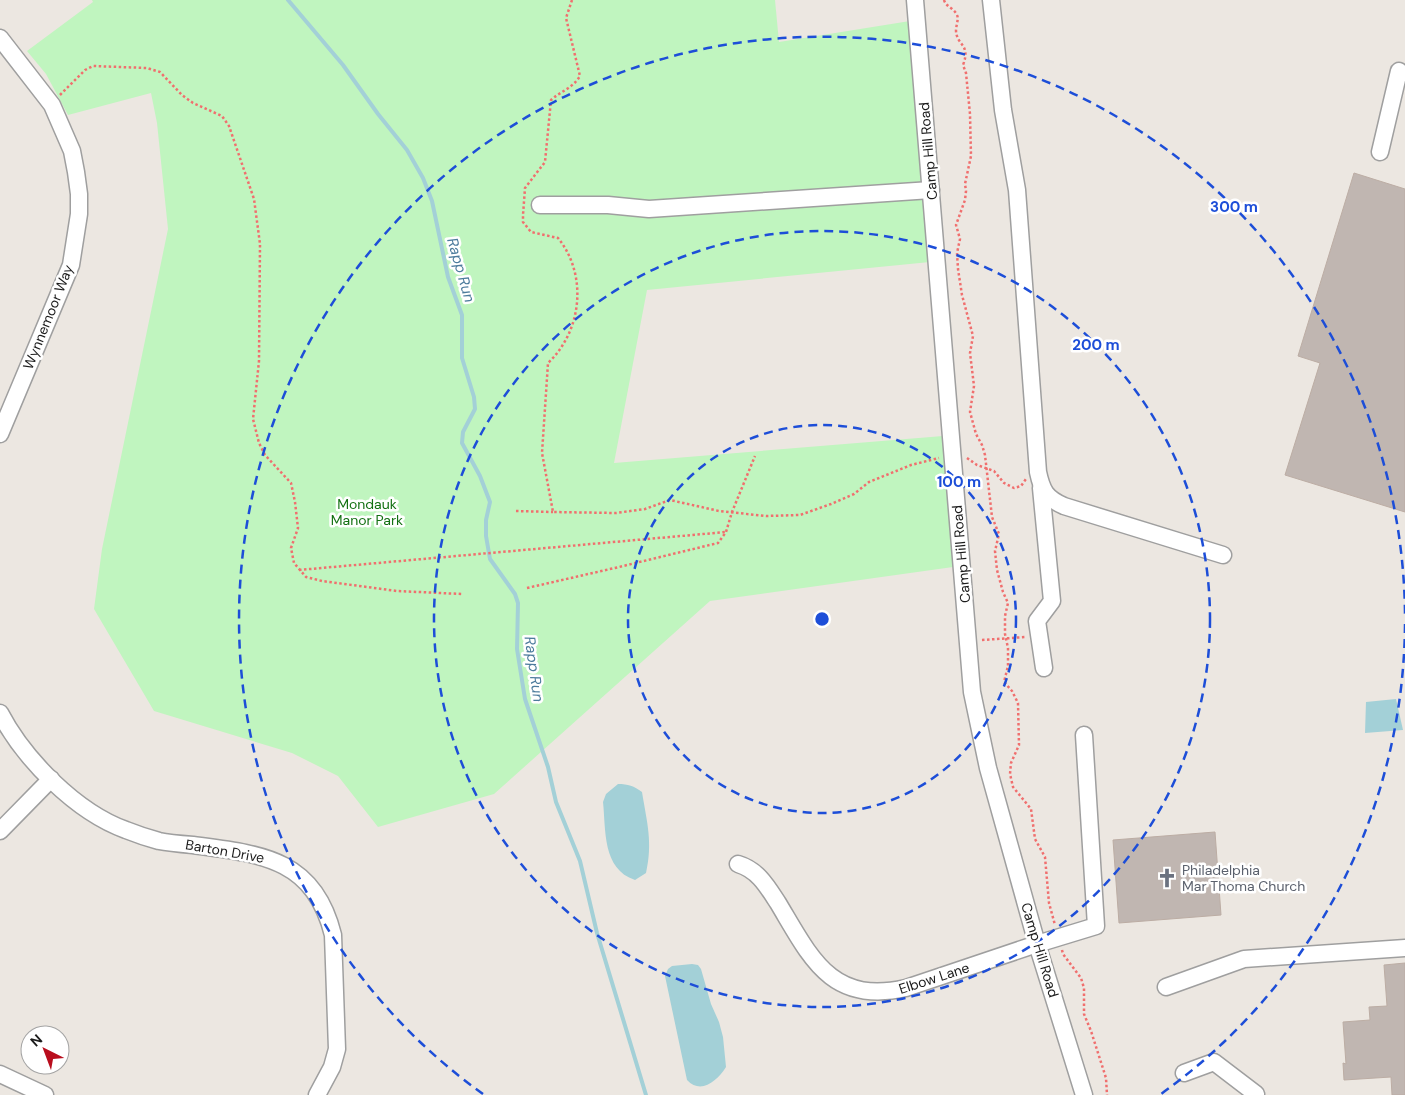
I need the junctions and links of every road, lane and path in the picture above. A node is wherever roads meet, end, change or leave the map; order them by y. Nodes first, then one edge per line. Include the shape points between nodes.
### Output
1 (572, 0) edge
2 (915, 0) edge
3 (944, 0) edge
4 (991, 0) edge
5 (2, 44) edge
6 (1399, 71) dead end
7 (52, 105) junction
8 (1380, 152) dead end
9 (931, 190) junction
10 (540, 205) dead end
11 (0, 434) edge
12 (755, 456) dead end
13 (953, 456) junction
14 (986, 469) junction
15 (1040, 479) junction
16 (516, 511) dead end
17 (553, 512) junction
18 (732, 512) junction
19 (726, 532) junction
20 (1223, 555) dead end
21 (299, 570) junction
22 (527, 588) dead end
23 (462, 594) dead end
24 (1039, 636) junction
25 (1006, 639) junction
26 (968, 641) junction
27 (1044, 668) dead end
28 (0, 713) edge
29 (1084, 735) dead end
30 (51, 779) junction
31 (0, 831) edge
32 (738, 864) dead end
33 (1058, 937) junction
34 (1037, 944) junction
35 (1405, 948) edge
36 (1166, 987) dead end
37 (1184, 1073) dead end
38 (0, 1074) edge
39 (1256, 1094) edge
40 (45, 1095) edge
41 (317, 1095) edge
42 (1084, 1095) edge
43 (1107, 1095) edge

1 - 17 path via 566,18 580,76 575,85 551,100 544,162 525,188 522,214 523,222 531,232 558,238 572,259 577,276 575,318 556,356 548,363 542,454
2 - 9 street, Camp Hill Road
3 - 14 path via 945,5 958,16 956,32 966,57 963,64 969,99 971,156 965,200 956,225 960,239 957,260 973,336 970,353 974,386 970,412 982,444
4 - 15 street via 1003,110 1017,190
5 - 7 street, Wynnemoor Way
6 - 8 street
7 - 11 street, Wynnemoor Way via 72,151 76,172 79,207 76,238 71,265
7 - 21 path via 84,70 92,66 147,68 160,72 182,95 222,116 229,126 254,199 260,244 259,360 252,419 265,455 291,483 298,528 291,548
9 - 10 street via 649,209
9 - 13 street, Camp Hill Road
12 - 18 path
13 - 14 path via 965,457
13 - 18 path via 911,465 869,482 854,494 800,514 766,516
13 - 26 street, Camp Hill Road
14 - 15 path via 994,471 1004,483 1014,488 1029,475
14 - 25 path via 992,517 999,534 994,550 997,570 1008,603
15 - 20 street via 1051,500 1064,506
15 - 24 street via 1052,601 1037,621
16 - 17 path
17 - 18 path via 616,513 645,509 670,500
18 - 19 path
19 - 21 path
19 - 22 path via 718,543
21 - 23 path via 306,577 322,581 397,591
24 - 25 path
24 - 27 street
25 - 26 path
25 - 33 path via 1008,666 1004,682 1018,703 1020,729 1010,774 1013,787 1031,809 1035,839 1045,857 1049,903
26 - 34 street, Camp Hill Road via 972,692 988,768
28 - 30 street via 16,740
29 - 33 street, Elbow Lane via 1096,926
30 - 31 street
30 - 41 street, Barton Drive via 84,808 124,830 159,841 233,850 275,860 305,879 322,905 333,935 337,1049 332,1067
32 - 34 street, Elbow Lane via 748,867 768,888 804,947 821,968 847,986 875,992 898,990
33 - 34 street, Elbow Lane
33 - 43 path via 1063,954 1084,988 1084,1014 1104,1070
34 - 42 street, Camp Hill Road
35 - 36 street via 1244,959
37 - 39 street via 1214,1062
38 - 40 street

